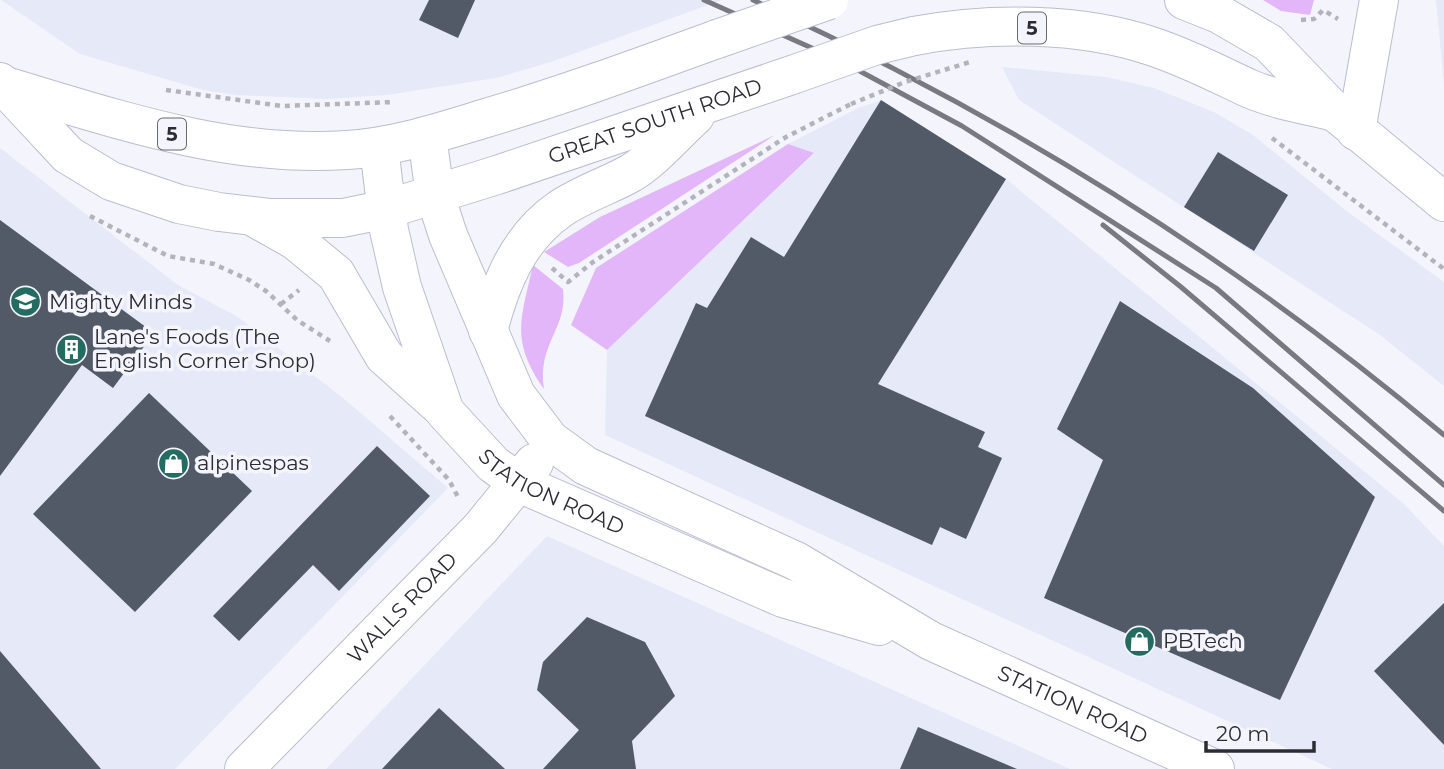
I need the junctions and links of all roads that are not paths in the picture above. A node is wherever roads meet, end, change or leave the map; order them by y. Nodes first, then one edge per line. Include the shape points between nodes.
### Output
1 (829, 0) edge
2 (1184, 0) edge
3 (1378, 0) edge
4 (3, 84) edge
5 (707, 105) junction
6 (1346, 122) junction
7 (427, 136) junction
8 (379, 147) junction
9 (435, 195) junction
10 (1444, 202) edge
11 (387, 209) junction
12 (250, 216) junction
13 (488, 331) junction
14 (445, 412) junction
15 (550, 440) junction
16 (519, 483) junction
17 (931, 641) junction
18 (244, 769) edge
19 (1215, 769) edge

1 - 7 main road, GREAT SOUTH ROAD / 5, bridge via 556,97
2 - 6 main road, GREAT SOUTH ROAD / 5 via 1269,43
3 - 6 main road
4 - 8 main road, GREAT SOUTH ROAD / 5 via 199,140 306,150
4 - 12 main road, GREAT SOUTH ROAD / 5 via 68,155 111,181 179,204
5 - 6 main road, GREAT SOUTH ROAD / 5, bridge via 877,45 990,26 1097,34 1149,45 1250,89
5 - 9 main road, GREAT SOUTH ROAD / 5
5 - 13 main road via 633,172 559,210 530,236 507,274
6 - 10 main road, GREAT SOUTH ROAD / 5
7 - 8 main road, GREAT SOUTH ROAD / 5
7 - 9 main road, STATION ROAD
8 - 11 main road, STATION ROAD
9 - 11 main road, GREAT SOUTH ROAD / 5
9 - 13 main road, STATION ROAD
11 - 12 main road, GREAT SOUTH ROAD / 5 via 343,218
11 - 14 main road, STATION ROAD via 402,287
12 - 14 main road via 296,241 337,274 384,356
13 - 15 main road, STATION ROAD via 516,394
14 - 16 main road, STATION ROAD via 494,464
15 - 16 main road, WALLS ROAD
15 - 17 main road, STATION ROAD via 586,466 796,561
16 - 17 main road, STATION ROAD via 783,598
16 - 18 main road, WALLS ROAD
17 - 19 main road, STATION ROAD

